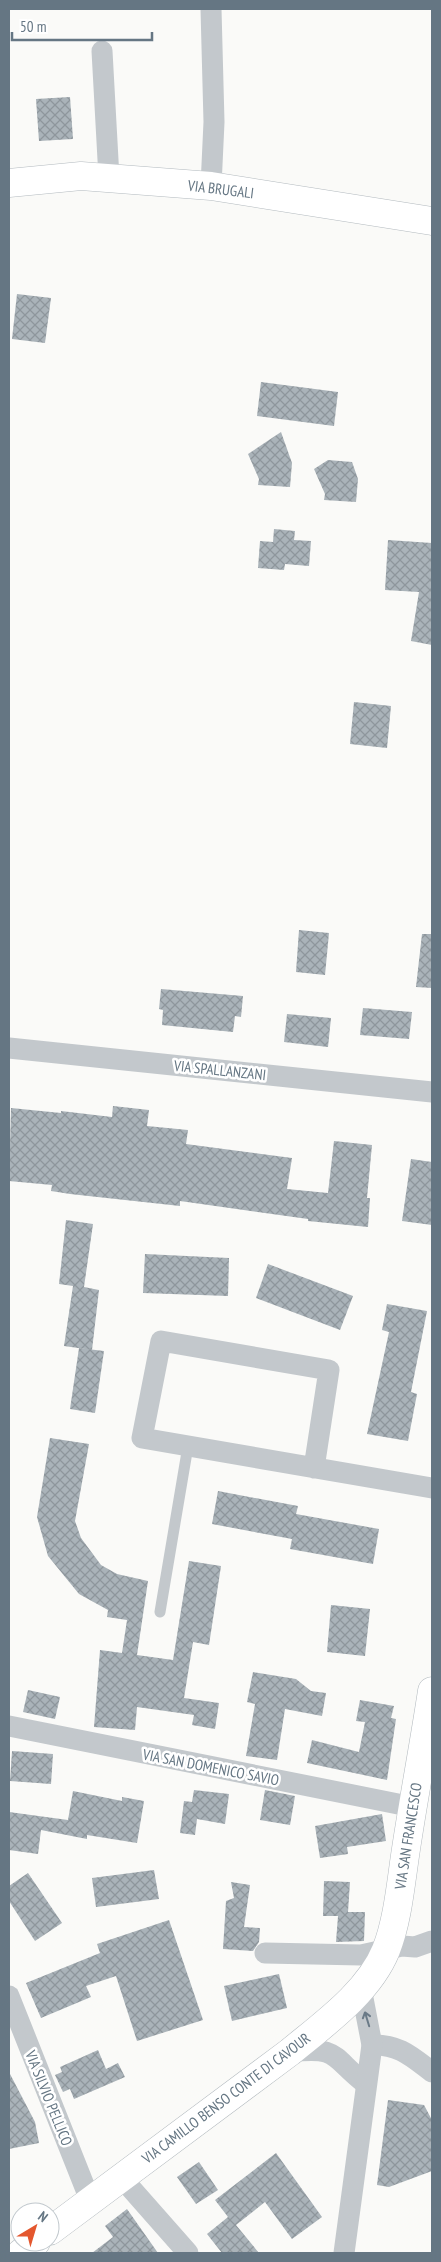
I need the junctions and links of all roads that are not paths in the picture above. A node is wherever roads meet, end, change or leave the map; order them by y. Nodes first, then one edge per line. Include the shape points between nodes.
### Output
1 (211, 9) edge
2 (102, 51) dead end
3 (109, 178) junction
4 (9, 183) edge
5 (211, 186) junction
6 (432, 221) edge
7 (9, 1048) edge
8 (432, 1092) edge
9 (188, 1446) junction
10 (314, 1468) junction
11 (432, 1488) edge
12 (160, 1612) dead end
13 (432, 1691) edge
14 (9, 1726) edge
15 (413, 1807) junction
16 (432, 1941) edge
17 (386, 1950) junction
18 (265, 1953) dead end
19 (361, 1988) junction
20 (9, 1996) edge
21 (372, 2045) junction
22 (290, 2052) junction
23 (432, 2072) edge
24 (366, 2084) junction
25 (121, 2177) junction
26 (90, 2200) junction
27 (60, 2223) edge
28 (188, 2253) edge
29 (344, 2253) edge

1 - 5 street via 214,122
2 - 3 street
3 - 4 street, VIA BRUGALI via 81,176
3 - 5 street, VIA BRUGALI
5 - 6 street, VIA BRUGALI
7 - 8 street, VIA SPALLANZANI
9 - 10 street
9 - 10 street via 142,1438 161,1342 329,1370
9 - 12 lane
10 - 11 street
13 - 15 street, VIA SAN FRANCESCO
14 - 15 street, VIA SAN DOMENICO SAVIO
15 - 17 street, VIA SAN FRANCESCO via 398,1904
16 - 17 street via 415,1947
17 - 18 street via 362,1955
17 - 19 street, VIA CAMILLO BENSO CONTE DI CAVOUR
21 -> 19 street
19 - 22 street, VIA CAMILLO BENSO CONTE DI CAVOUR via 328,2022
20 - 26 street, VIA SILVIO PELLICO
21 - 23 street via 388,2044
21 - 24 street
22 - 24 street via 317,2049 336,2055
22 - 25 street, VIA CAMILLO BENSO CONTE DI CAVOUR
24 - 29 street
25 - 26 street, VIA CAMILLO BENSO CONTE DI CAVOUR
25 - 28 street
26 - 27 street, VIA CAMILLO BENSO CONTE DI CAVOUR

